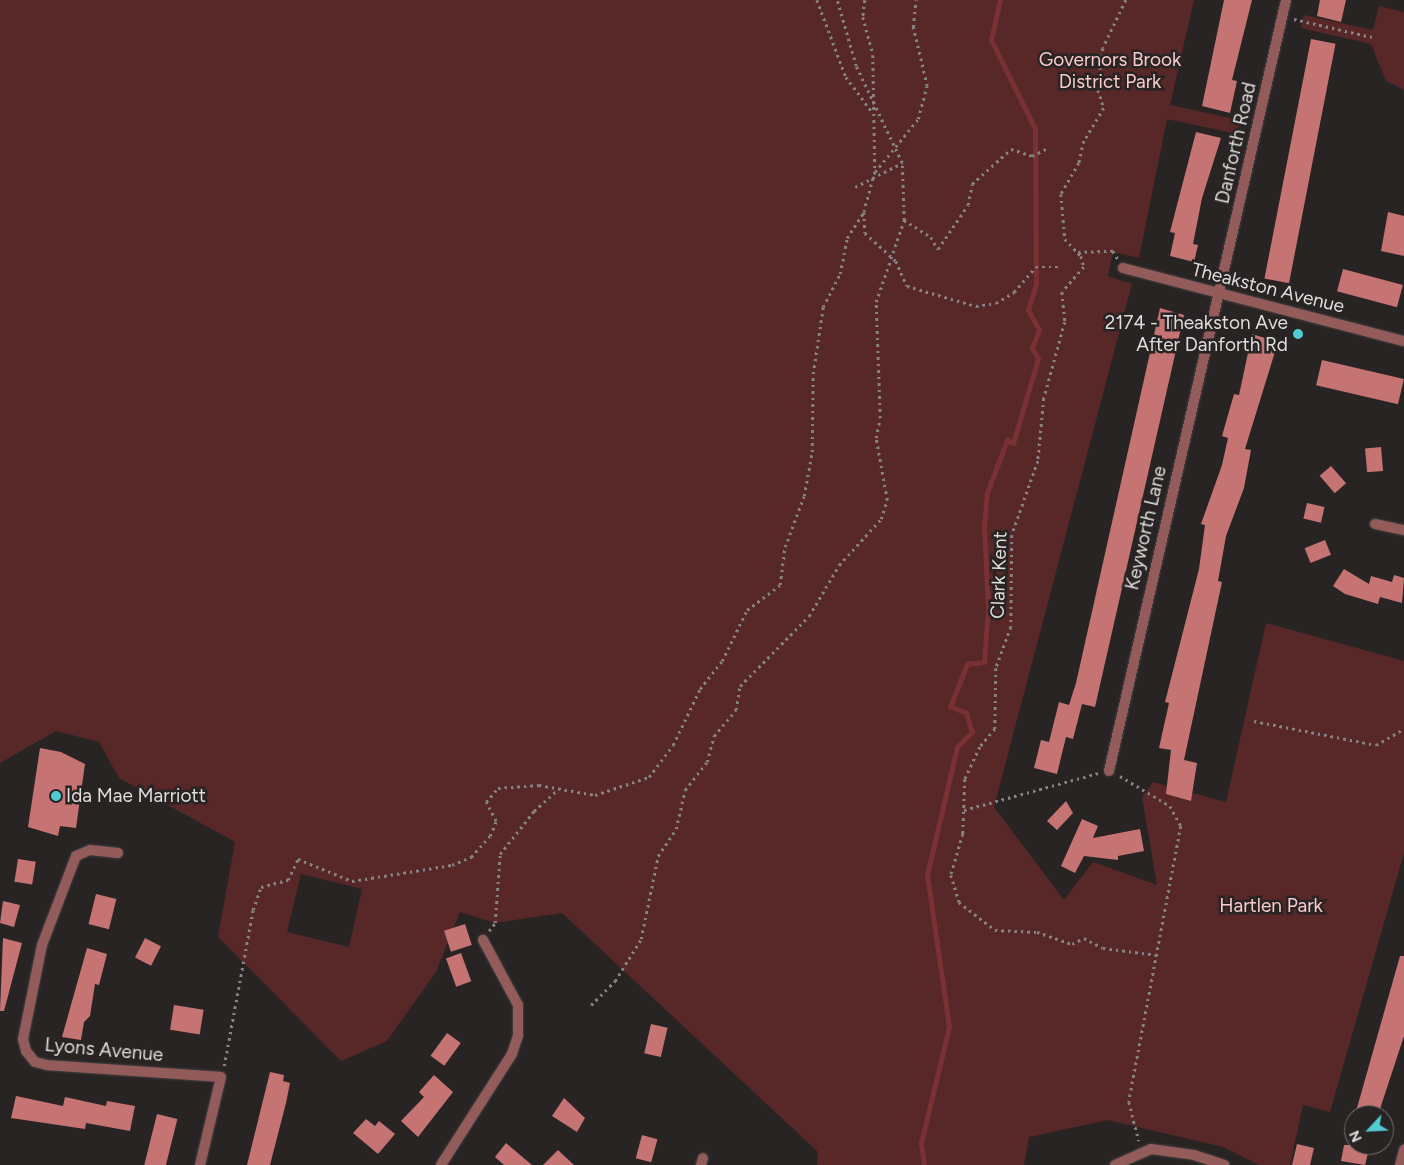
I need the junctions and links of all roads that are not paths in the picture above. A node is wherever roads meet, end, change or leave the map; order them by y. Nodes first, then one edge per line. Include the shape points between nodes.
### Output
1 (1286, 0) edge
2 (1123, 268) road end
3 (1216, 294) junction
4 (1404, 341) edge
5 (1375, 524) dead end
6 (1404, 530) edge
7 (1109, 771) road end
8 (118, 853) dead end
9 (483, 940) road end
10 (1404, 1150) edge
11 (200, 1165) edge
12 (441, 1165) edge
13 (1115, 1165) edge
14 (1224, 1165) edge
15 (1400, 1165) edge

1 - 3 street, Danforth Road
2 - 3 street, Theakston Avenue
3 - 4 street, Theakston Avenue
3 - 7 street, Keyworth Lane
5 - 6 street
8 - 11 street, Lyons Avenue via 90,850 76,856 42,945 24,1033 26,1051 35,1062 47,1065 221,1077
9 - 12 street via 518,1005 518,1034 512,1054
10 - 15 street
13 - 14 street via 1141,1150 1194,1155

